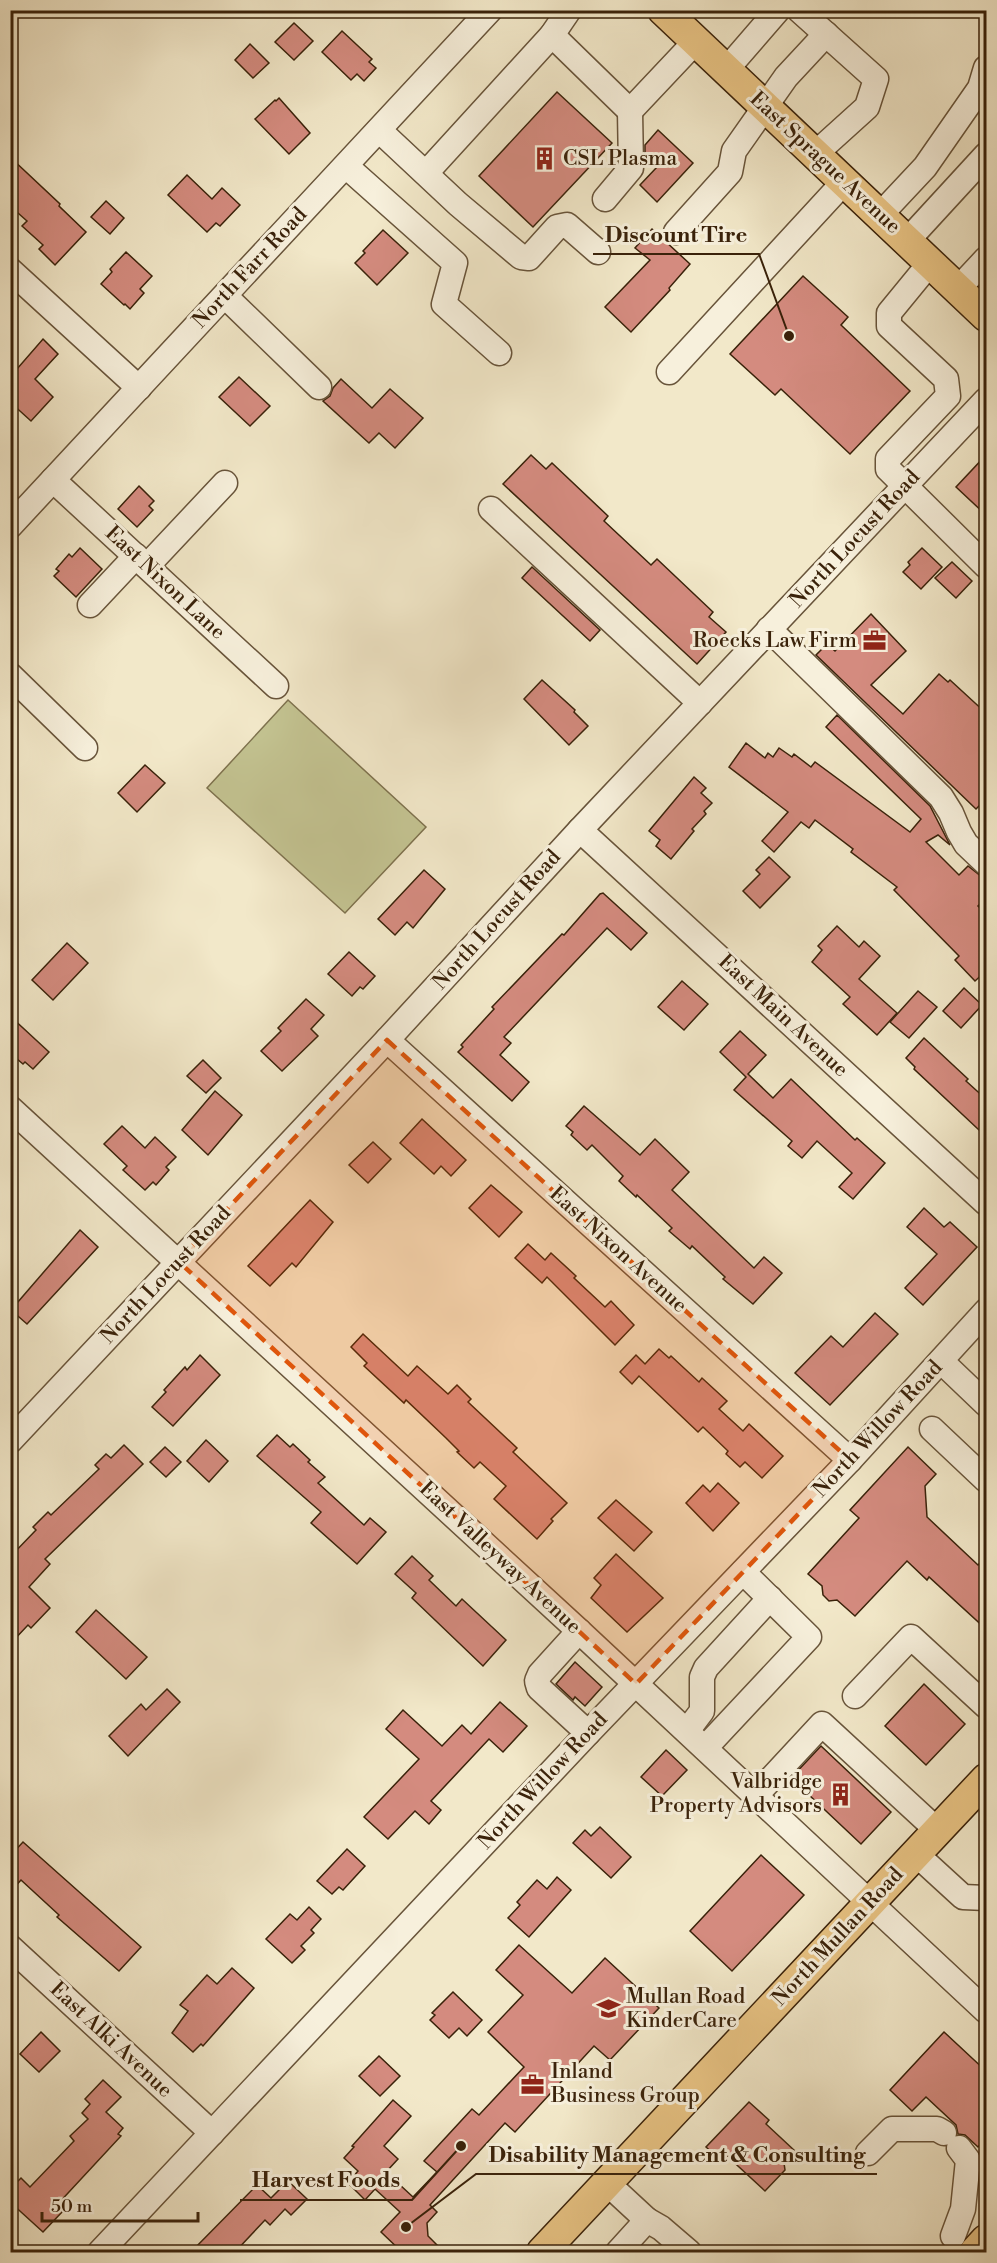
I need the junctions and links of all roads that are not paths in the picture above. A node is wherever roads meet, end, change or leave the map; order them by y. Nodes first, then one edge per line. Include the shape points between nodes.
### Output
1 (490, 10) edge
2 (569, 10) edge
3 (663, 10) edge
4 (778, 10) edge
5 (799, 10) edge
6 (826, 34) junction
7 (552, 35) junction
8 (696, 41) junction
9 (987, 68) edge
10 (726, 70) junction
11 (765, 107) junction
12 (630, 111) junction
13 (379, 130) junction
14 (815, 154) junction
15 (987, 155) edge
16 (346, 166) junction
17 (426, 173) junction
18 (844, 182) junction
19 (605, 199) dead end
20 (880, 215) junction
21 (676, 232) dead end
22 (907, 241) junction
23 (598, 252) dead end
24 (987, 259) edge
25 (930, 263) junction
26 (10, 270) edge
27 (958, 289) junction
28 (225, 296) junction
29 (987, 316) edge
30 (499, 353) dead end
31 (669, 372) dead end
32 (319, 387) dead end
33 (139, 388) junction
34 (987, 400) edge
35 (53, 480) junction
36 (225, 483) dead end
37 (905, 487) junction
38 (491, 509) dead end
39 (10, 526) edge
40 (141, 561) junction
41 (987, 566) edge
42 (90, 605) dead end
43 (770, 629) junction
44 (10, 675) edge
45 (276, 686) dead end
46 (700, 703) junction
47 (84, 748) dead end
48 (580, 830) junction
49 (987, 863) edge
50 (387, 1040) junction
51 (10, 1107) edge
52 (987, 1203) edge
53 (178, 1261) junction
54 (987, 1311) edge
55 (941, 1361) junction
56 (983, 1394) edge
57 (932, 1429) dead end
58 (10, 1441) edge
59 (850, 1460) junction
60 (987, 1480) edge
61 (743, 1572) junction
62 (770, 1598) junction
63 (579, 1631) junction
64 (636, 1684) junction
65 (855, 1696) dead end
66 (987, 1706) edge
67 (687, 1731) junction
68 (588, 1733) junction
69 (705, 1748) junction
70 (987, 1779) edge
71 (756, 1795) junction
72 (938, 1831) junction
73 (916, 1854) junction
74 (987, 1898) edge
75 (871, 1902) junction
76 (10, 1947) edge
77 (986, 2010) edge
78 (212, 2133) junction
79 (868, 2153) dead end
80 (607, 2183) junction
81 (647, 2220) junction
82 (977, 2243) edge
83 (100, 2253) edge
84 (542, 2253) edge
85 (618, 2253) edge
86 (689, 2253) edge

1 - 13 street, North Farr Road
2 - 7 street
3 - 8 main road, East Sprague Avenue
4 - 10 street
5 - 6 street
6 - 11 street via 786,77
6 - 14 street via 876,79 867,107
7 - 12 street
7 - 17 street
8 - 10 main road, East Sprague Avenue
8 - 12 street
9 - 20 street via 980,88 925,167
10 - 11 main road, East Sprague Avenue
11 - 14 main road, East Sprague Avenue
11 - 21 street via 734,151 730,172
12 - 19 street via 632,168
13 - 16 street, North Farr Road
13 - 17 street
14 - 18 main road, East Sprague Avenue
15 - 22 street
16 - 28 street, North Farr Road
16 - 30 street via 455,263 444,304
17 - 23 street via 521,257 529,258 557,227 567,225
18 - 20 main road, East Sprague Avenue
18 - 31 street
20 - 22 main road, East Sprague Avenue
22 - 25 main road, East Sprague Avenue
24 - 27 street
25 - 27 main road, East Sprague Avenue
25 - 37 street via 889,313 889,326 946,379 948,396 888,459 888,469
26 - 33 street
27 - 29 main road, East Sprague Avenue
28 - 32 street
28 - 33 street, North Farr Road
33 - 35 street, North Farr Road
34 - 37 street, North Locust Road
35 - 39 street, North Farr Road
35 - 40 street, East Nixon Lane
36 - 40 street
37 - 41 street
37 - 43 street, North Locust Road
38 - 46 street
40 - 42 street
40 - 45 street, East Nixon Lane
43 - 46 street, North Locust Road
43 - 49 street via 941,797 966,844
44 - 47 street
46 - 48 street, North Locust Road
48 - 50 street, North Locust Road
48 - 52 street, East Main Avenue
50 - 53 street, North Locust Road
50 - 59 street, East Nixon Avenue
51 - 53 street, East Valleyway Avenue
53 - 58 street, North Locust Road
53 - 63 street, East Valleyway Avenue
54 - 55 street, North Willow Road
55 - 56 street
55 - 59 street, North Willow Road
57 - 60 street
59 - 61 street, North Willow Road
61 - 62 street
61 - 64 street, North Willow Road
62 - 67 street via 706,1668 702,1677 702,1711
62 - 69 street via 809,1637
63 - 64 street, East Valleyway Avenue
63 - 68 street via 537,1681 539,1688
64 - 67 street, East Valleyway Avenue
64 - 68 street, North Willow Road
65 - 66 street via 911,1637
67 - 69 street, East Valleyway Avenue
68 - 78 street, North Willow Road
69 - 71 street, East Valleyway Avenue
70 - 72 main road, North Mullan Road
71 - 72 street via 822,1724
71 - 75 street, East Valleyway Avenue
72 - 73 main road, North Mullan Road
73 - 74 street via 963,1897
73 - 75 main road, North Mullan Road
75 - 77 street, East Valleyway Avenue
75 - 80 main road, North Mullan Road
76 - 78 street, East Alki Avenue
78 - 83 street, North Willow Road
79 - 82 street via 892,2129 937,2129 952,2140 968,2160 963,2209
80 - 81 street
80 - 84 main road, North Mullan Road
81 - 85 street
81 - 86 street

